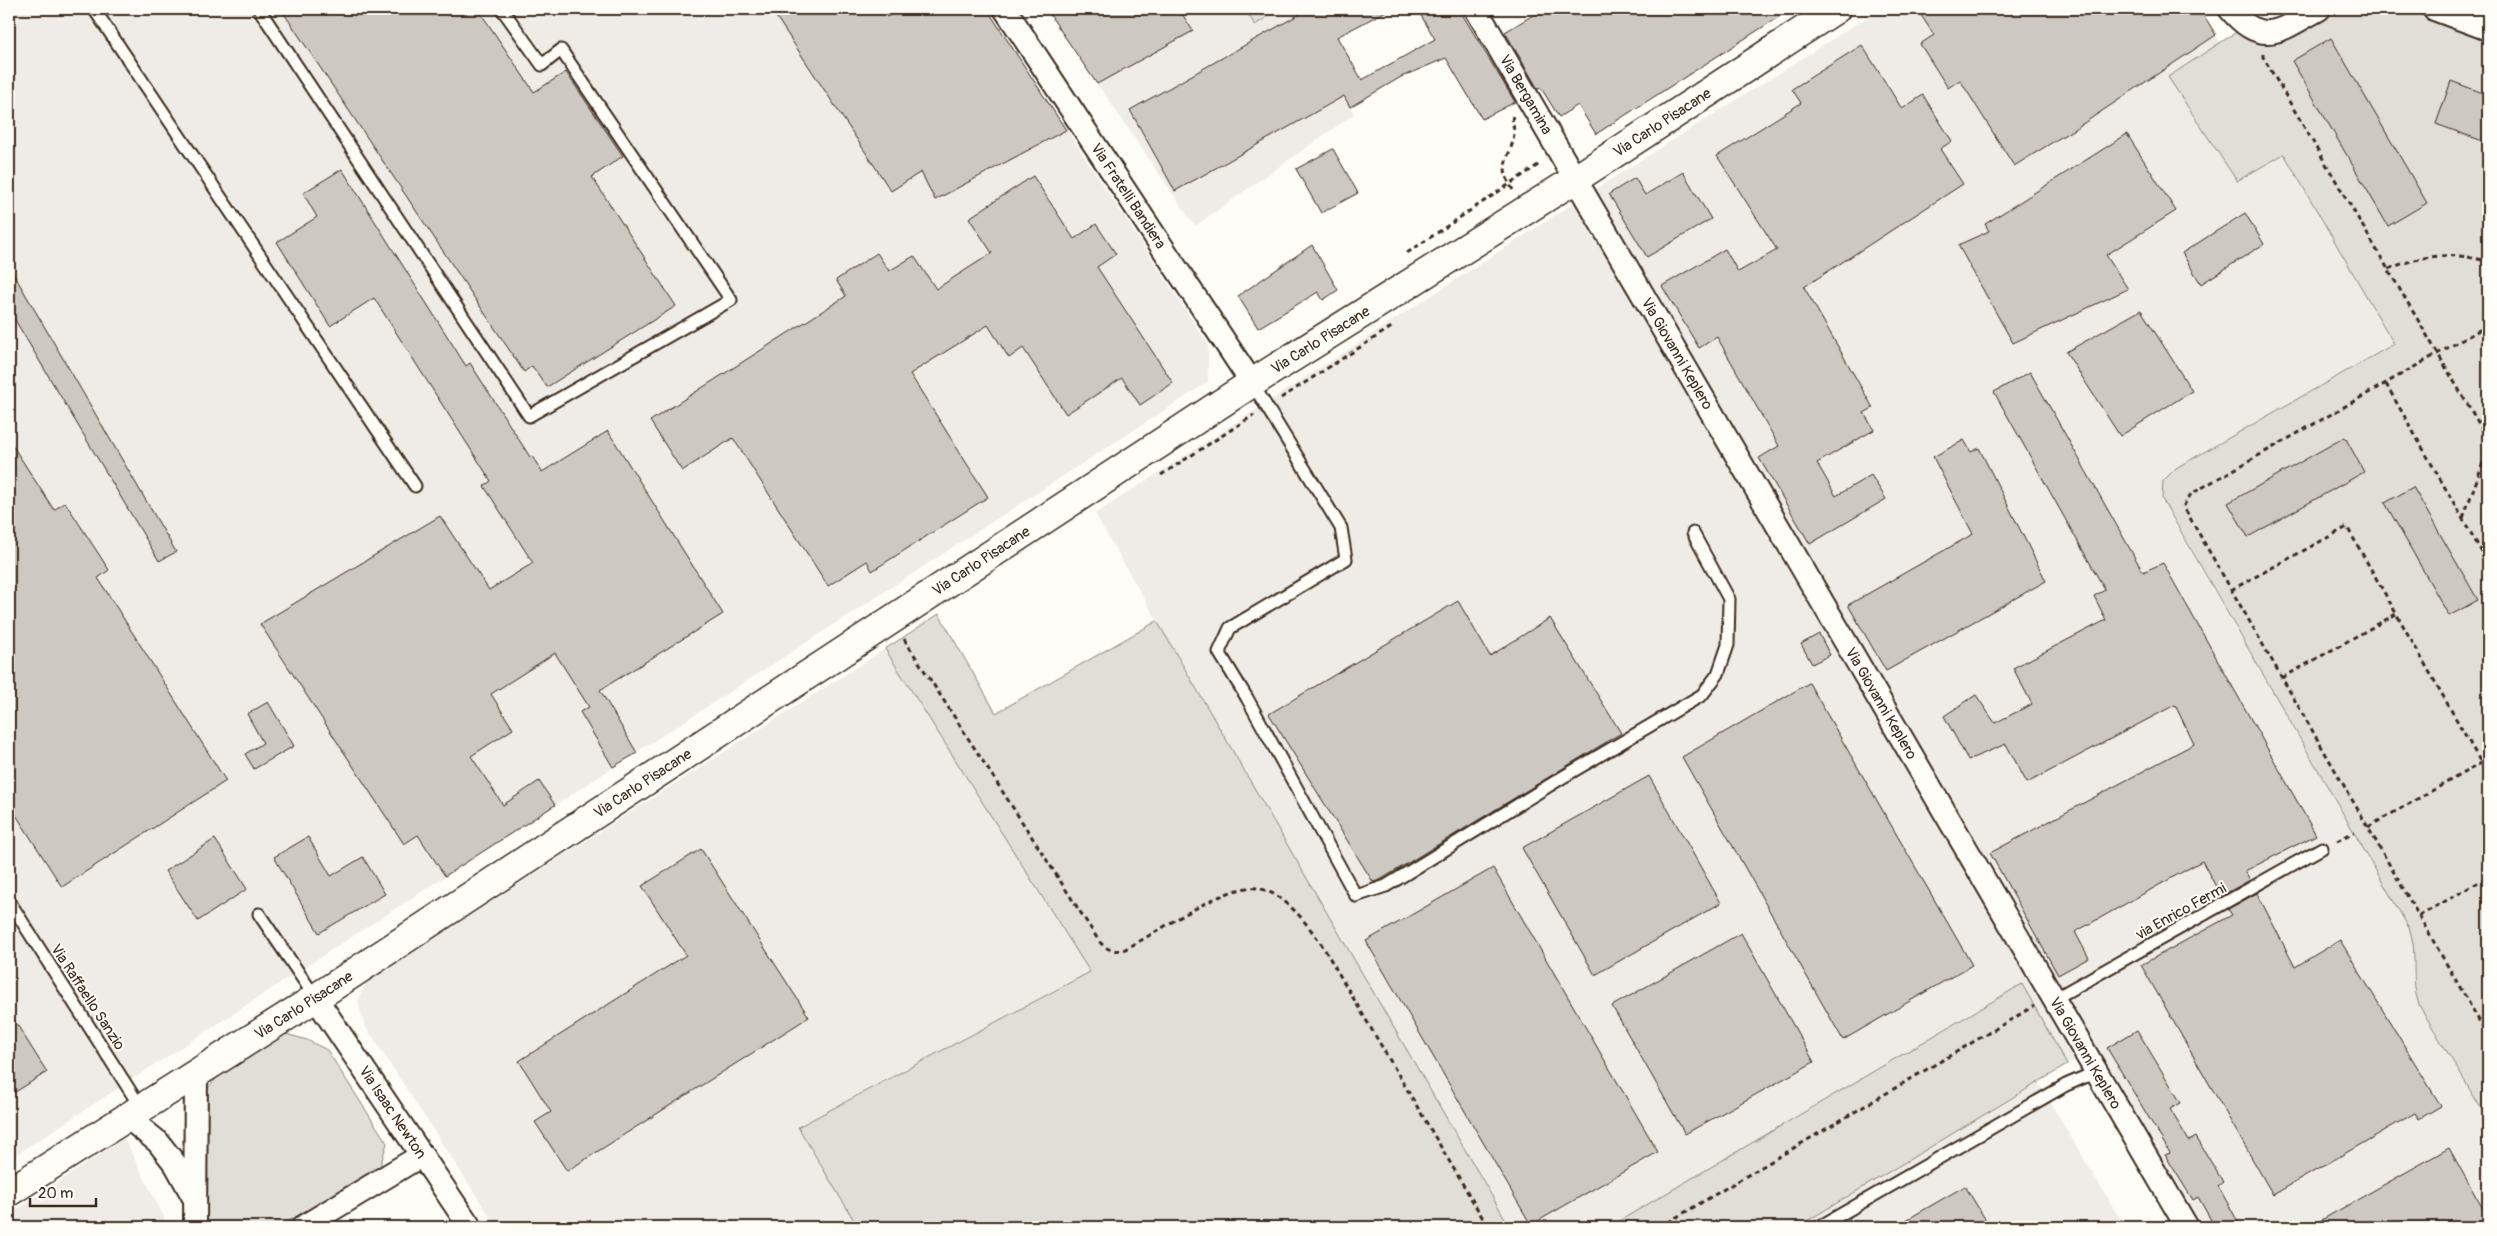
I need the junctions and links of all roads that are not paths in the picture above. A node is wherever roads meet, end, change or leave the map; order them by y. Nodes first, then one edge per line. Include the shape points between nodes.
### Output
1 (94, 9) edge
2 (259, 9) edge
3 (502, 9) edge
4 (1005, 9) edge
5 (1476, 9) edge
6 (1836, 9) edge
7 (2230, 9) edge
8 (2319, 9) edge
9 (2434, 9) edge
10 (2488, 29) edge
11 (1577, 178) junction
12 (1252, 383) junction
13 (416, 486) dead end
14 (1693, 533) dead end
15 (2322, 848) dead end
16 (9, 901) edge
17 (259, 914) dead end
18 (2051, 995) junction
19 (315, 997) junction
20 (2096, 1072) junction
21 (196, 1073) junction
22 (134, 1113) junction
23 (422, 1155) junction
24 (9, 1192) edge
25 (194, 1199) junction
26 (195, 1227) edge
27 (303, 1227) edge
28 (470, 1227) edge
29 (1819, 1227) edge
30 (2187, 1227) edge

1 - 13 lane
2 - 3 lane via 529,416 731,300 561,50 542,65
4 - 12 street, Via Fratelli Bandiera
5 - 11 street, Via Bergamina
6 - 11 street, Via Carlo Pisacane
7 - 8 street via 2247,25 2265,34 2284,28
9 - 10 street
11 - 12 street, Via Carlo Pisacane
11 - 18 street, Via Giovanni Keplero
12 - 14 lane via 1341,528 1346,559 1230,628 1219,652 1356,896 1386,886 1702,695 1718,674 1728,645 1729,599
12 - 19 street, Via Carlo Pisacane
15 - 18 lane, via Enrico Fermi
16 - 22 lane, Via Raffaello Sanzio
17 - 19 lane
18 - 20 street, Via Giovanni Keplero
19 - 21 street, Via Carlo Pisacane
19 - 23 street, Via Isaac Newton
20 - 29 lane via 2066,1085
20 - 30 street, Via Giovanni Keplero
21 - 22 street, Via Carlo Pisacane
21 - 25 street
22 - 24 street, Via Carlo Pisacane
22 - 25 street via 176,1164
23 - 27 street
23 - 28 street, Via Isaac Newton
25 - 26 street

